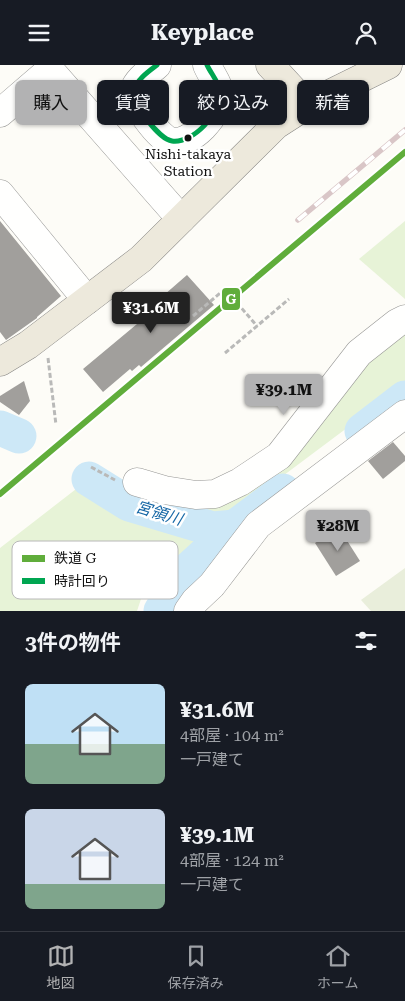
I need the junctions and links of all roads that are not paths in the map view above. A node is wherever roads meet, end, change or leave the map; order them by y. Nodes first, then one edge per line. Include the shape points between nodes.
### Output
1 (157, 65) edge
2 (207, 65) edge
3 (270, 65) edge
4 (388, 65) edge
5 (358, 80) edge
6 (297, 94) edge
7 (297, 111) edge
8 (0, 113) edge
9 (0, 195) edge
10 (181, 219) junction
11 (87, 300) junction
12 (405, 319) edge
13 (0, 362) edge
14 (405, 414) edge
15 (137, 483) dead end
16 (210, 598) edge
17 (188, 611) edge

1 - 2 street via 138,82 134,99 161,137 172,142 188,140 217,109 220,92
3 - 6 main road
4 - 5 main road
7 - 10 main road via 276,125
8 - 10 street via 50,70
9 - 11 street
10 - 11 main road via 141,259
11 - 13 main road
12 - 15 street via 359,353 279,456 240,482 215,494 196,495
14 - 16 street via 258,525
16 - 17 street via 195,601

